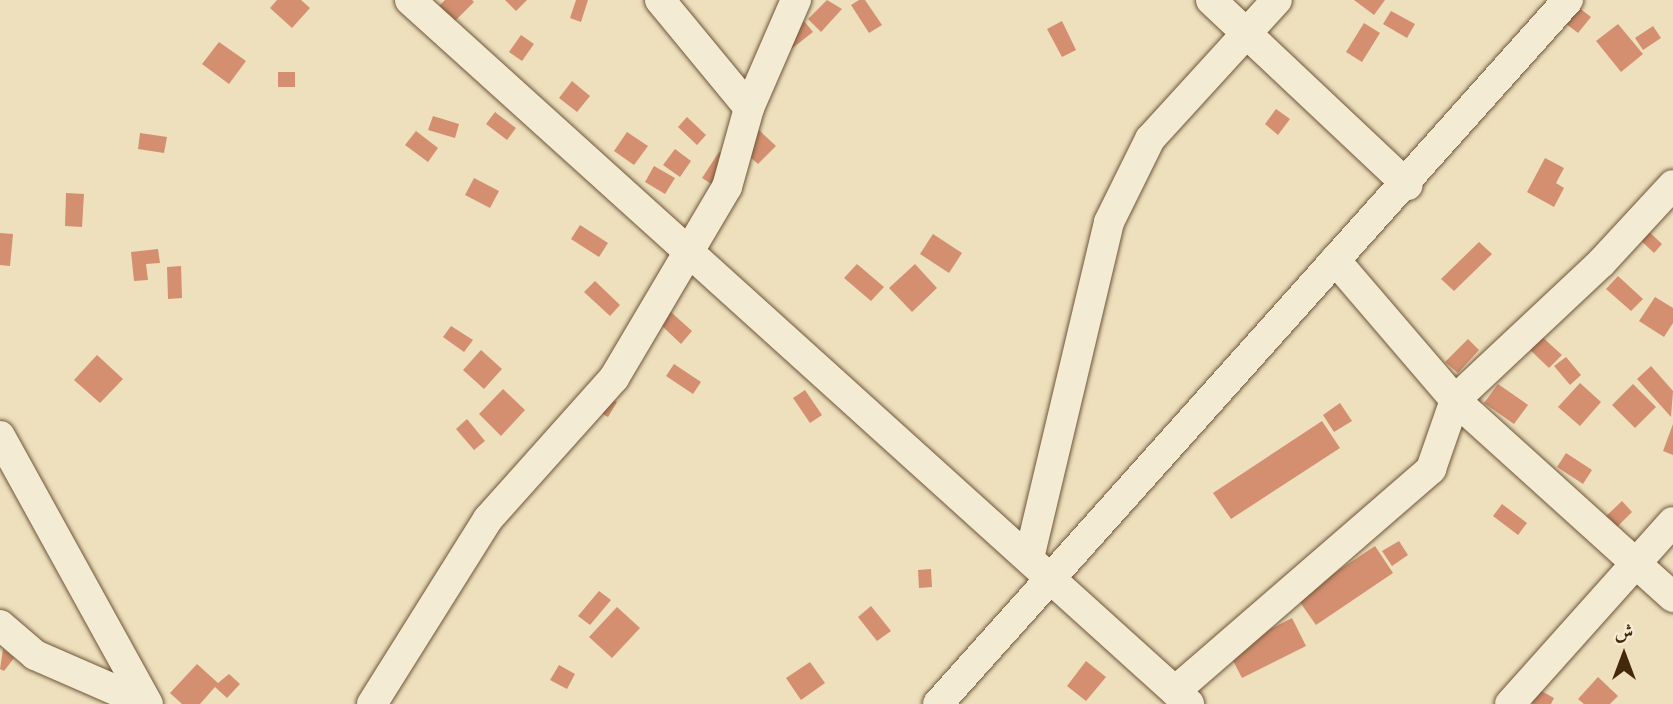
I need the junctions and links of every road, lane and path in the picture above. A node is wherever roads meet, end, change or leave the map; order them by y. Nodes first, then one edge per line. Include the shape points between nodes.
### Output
1 (410, 0) edge
2 (660, 0) edge
3 (796, 0) edge
4 (1211, 0) edge
5 (1277, 0) edge
6 (1568, 0) edge
7 (1244, 31) junction
8 (749, 108) junction
9 (1407, 185) junction
10 (1673, 185) edge
11 (689, 250) junction
12 (1335, 260) junction
13 (1455, 401) junction
14 (0, 436) edge
15 (1673, 522) edge
16 (1029, 558) junction
17 (1634, 563) junction
18 (1051, 578) junction
19 (1673, 597) edge
20 (0, 625) edge
21 (1182, 698) edge
22 (147, 704) edge
23 (372, 704) edge
24 (938, 704) edge
25 (1510, 704) edge

1 - 11 street
2 - 8 street
3 - 8 street
4 - 7 street
5 - 7 street
6 - 9 street
7 - 9 street
7 - 16 street via 1150,139 1109,222
8 - 11 street via 727,187
9 - 12 street
10 - 13 street via 1601,263
11 - 16 street
11 - 23 street via 614,377 488,519
12 - 13 street
12 - 18 street
13 - 17 street
13 - 21 street via 1431,468
14 - 22 street
15 - 17 street
16 - 18 street
17 - 19 street
17 - 25 street
18 - 21 street
18 - 24 street
20 - 22 street via 35,655

